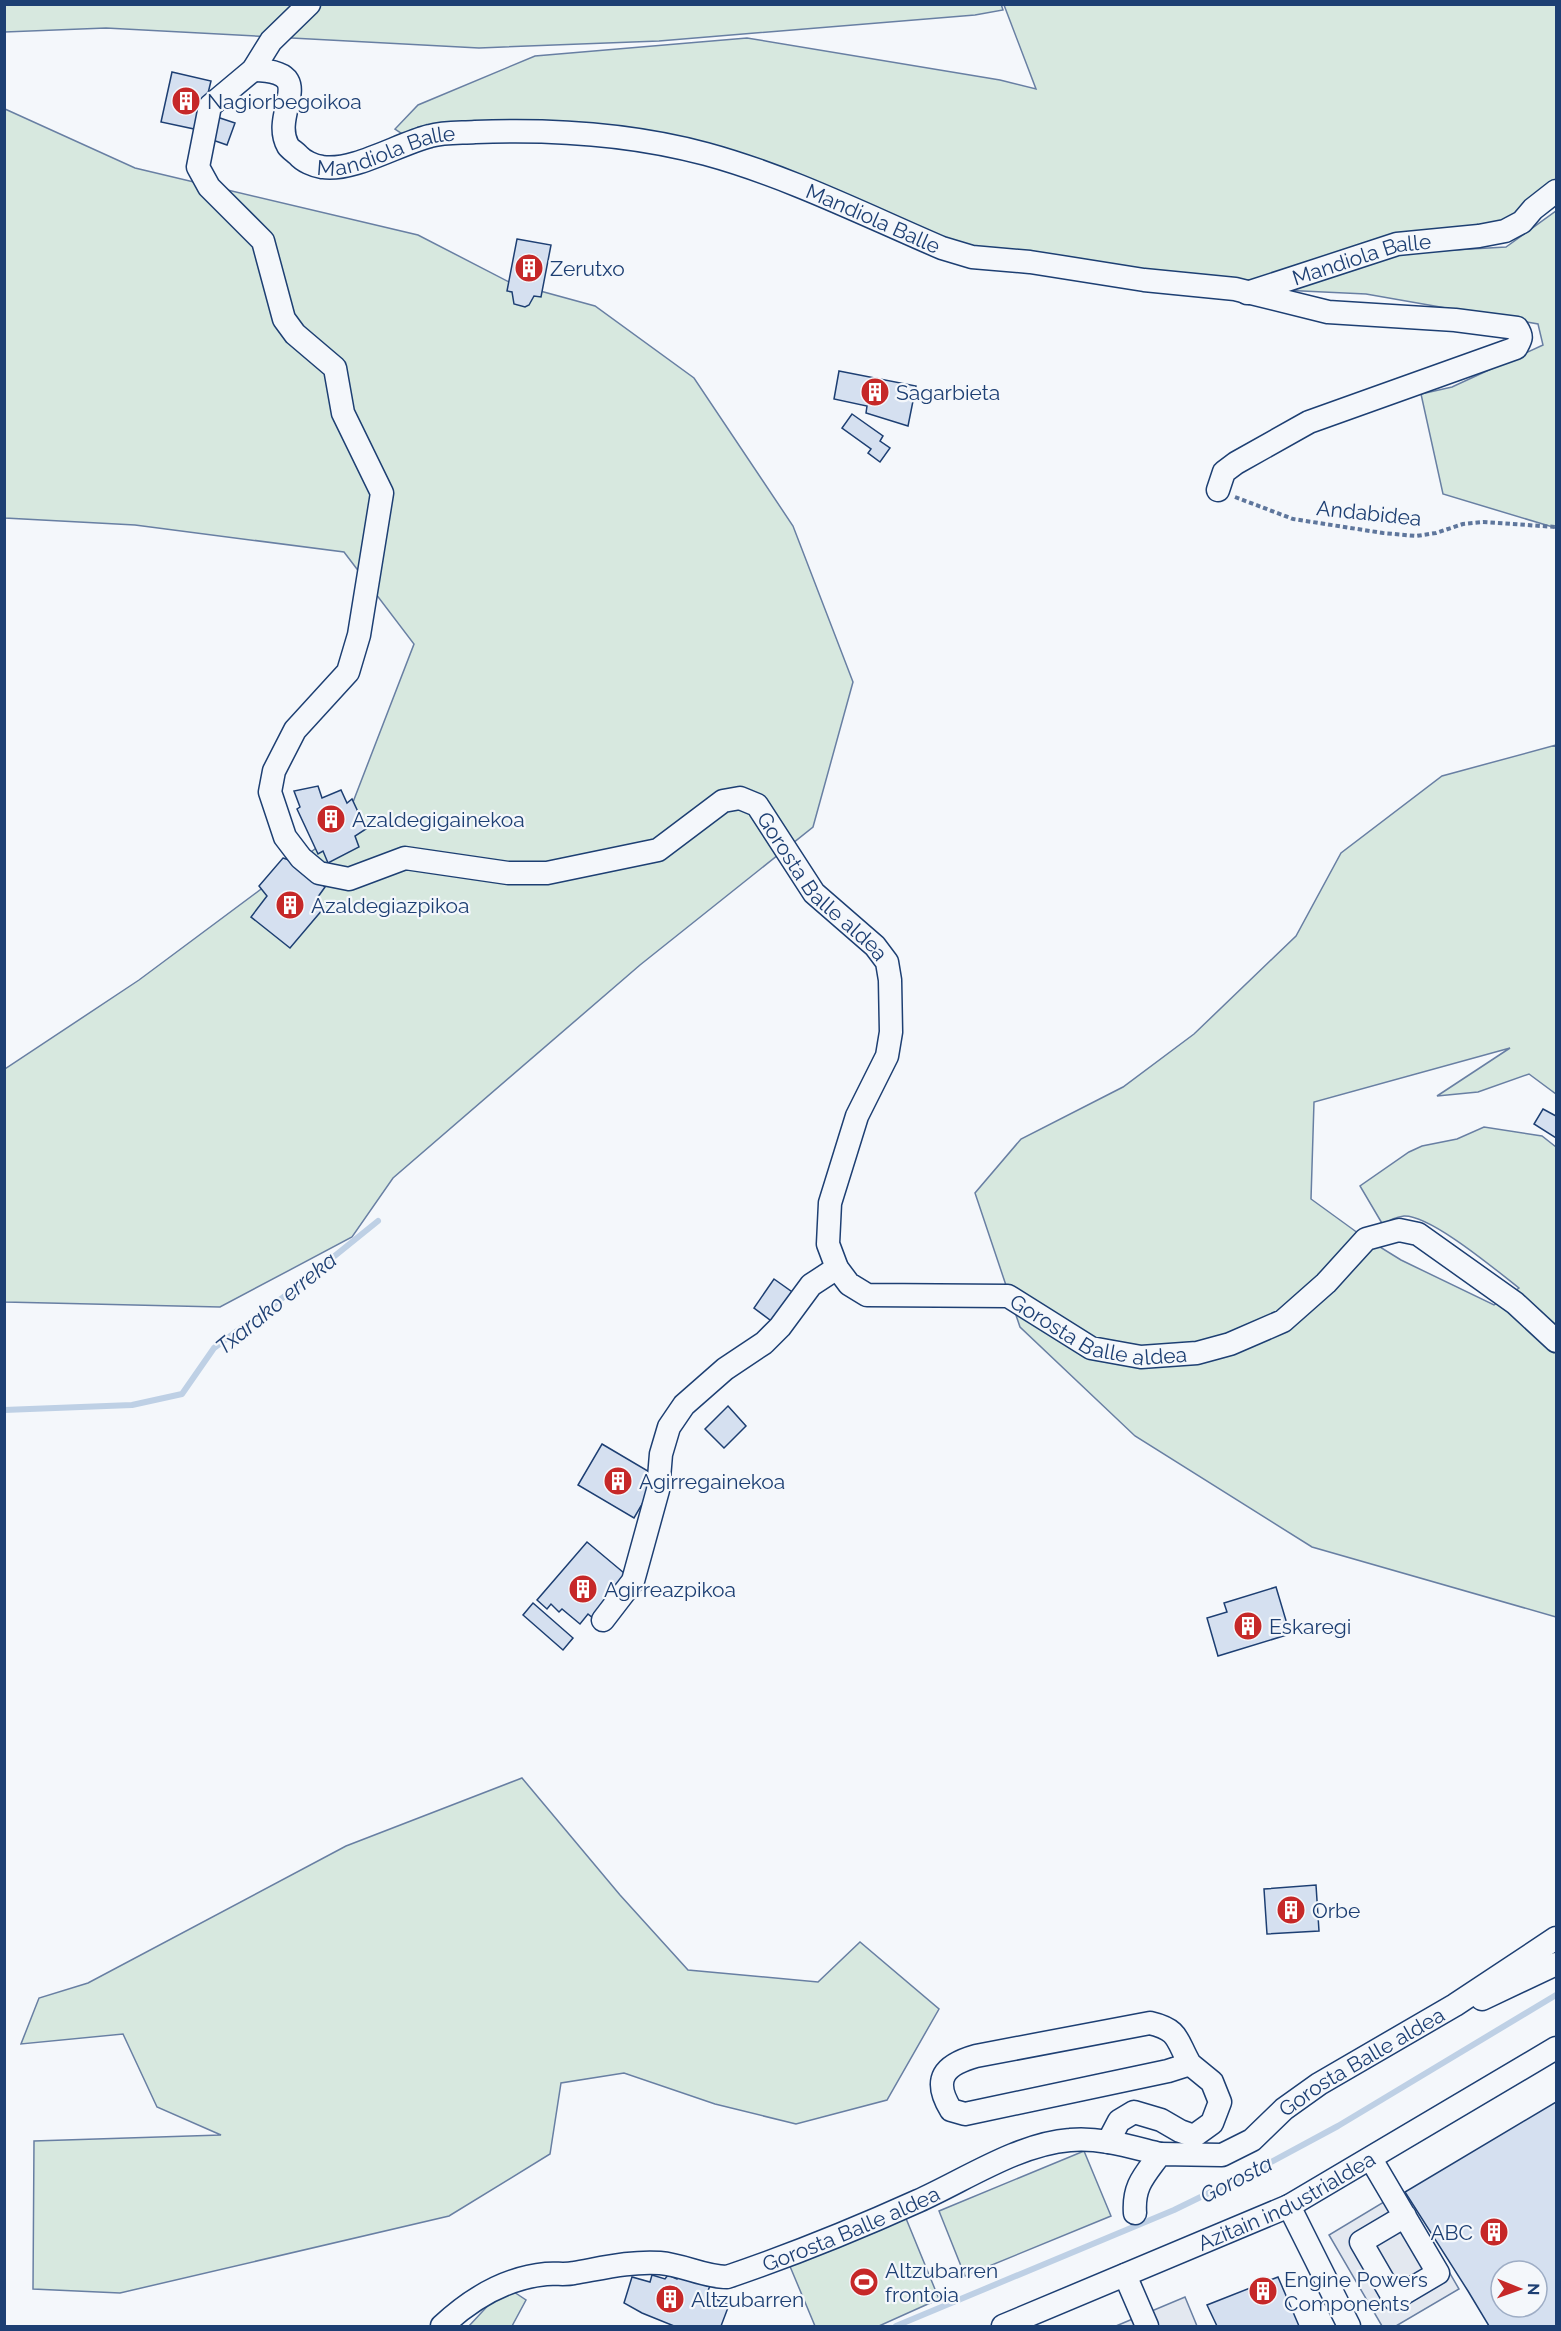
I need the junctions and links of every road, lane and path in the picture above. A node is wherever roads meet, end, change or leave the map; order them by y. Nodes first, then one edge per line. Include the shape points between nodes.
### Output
1 (309, 4) edge
2 (253, 70) junction
3 (1557, 191) edge
4 (1247, 293) junction
5 (1218, 489) joint
6 (1557, 527) edge
7 (837, 1268) junction
8 (1557, 1341) edge
9 (603, 1620) dead end
10 (1557, 1938) edge
11 (1557, 1964) edge
12 (1455, 2005) junction
13 (1557, 2048) edge
14 (1190, 2064) junction
15 (1108, 2142) junction
16 (1160, 2154) junction
17 (1371, 2159) junction
18 (1289, 2206) junction
19 (1135, 2213) dead end
20 (1406, 2216) dead end
21 (1125, 2275) junction
22 (442, 2326) edge
23 (1003, 2326) edge
24 (1147, 2326) edge
25 (1349, 2326) edge

1 - 2 street, Gorosta Balle aldea via 271,40
2 - 4 street, Mandiola Balle via 274,70 288,81 284,132 288,146 302,159 321,167 357,163 432,135 525,132 636,140 707,155 756,171 972,257
2 - 7 street, Gorosta Balle aldea via 210,106 198,167 209,187 263,241 284,319 295,334 335,368 343,413 382,493 359,635 348,672 295,730 274,771 270,792 285,837 300,858 320,873 349,879 405,858 508,873 547,873 658,850 723,801 740,798 757,806 813,893 875,946 887,962 891,980 887,1056 857,1116 830,1203 828,1244
3 - 4 street, Mandiola Balle via 1522,222 1505,231 1397,243
4 - 5 street via 1328,312 1517,328 1521,340 1516,348 1309,422 1236,463 1224,472
5 - 6 path, Andabidea via 1293,519 1383,533 1416,536 1483,522
7 - 8 street, Gorosta Balle aldea via 849,1284 867,1295 1008,1296 1091,1347 1141,1357 1197,1353 1230,1344 1283,1321 1326,1283 1366,1239 1399,1230 1418,1234 1515,1304
7 - 9 street via 811,1285 764,1342 684,1405 669,1427 661,1454 658,1490 633,1581
10 - 12 street, Gorosta Balle aldea
11 - 12 street via 1489,1997
12 - 16 street, Gorosta Balle aldea via 1319,2084 1284,2109 1252,2140 1222,2155
13 - 17 street, Azitain industrialdea
14 - 14 street via 965,2114 951,2110 941,2087 944,2073 950,2067 976,2056 1150,2023 1167,2027 1177,2037
14 - 15 street via 1212,2082 1220,2102 1212,2123 1194,2136 1134,2112 1119,2121
15 - 16 street, Gorosta Balle aldea
15 - 22 street, Gorosta Balle aldea via 1072,2139 1040,2146 918,2201 727,2277 660,2263 547,2274 505,2282 488,2290
16 - 19 street via 1139,2184 1134,2196
17 - 18 street, Azitain industrialdea
17 - 20 street
18 - 21 street, Azitain industrialdea
18 - 25 street
21 - 23 street, Azitain industrialdea
21 - 24 street

